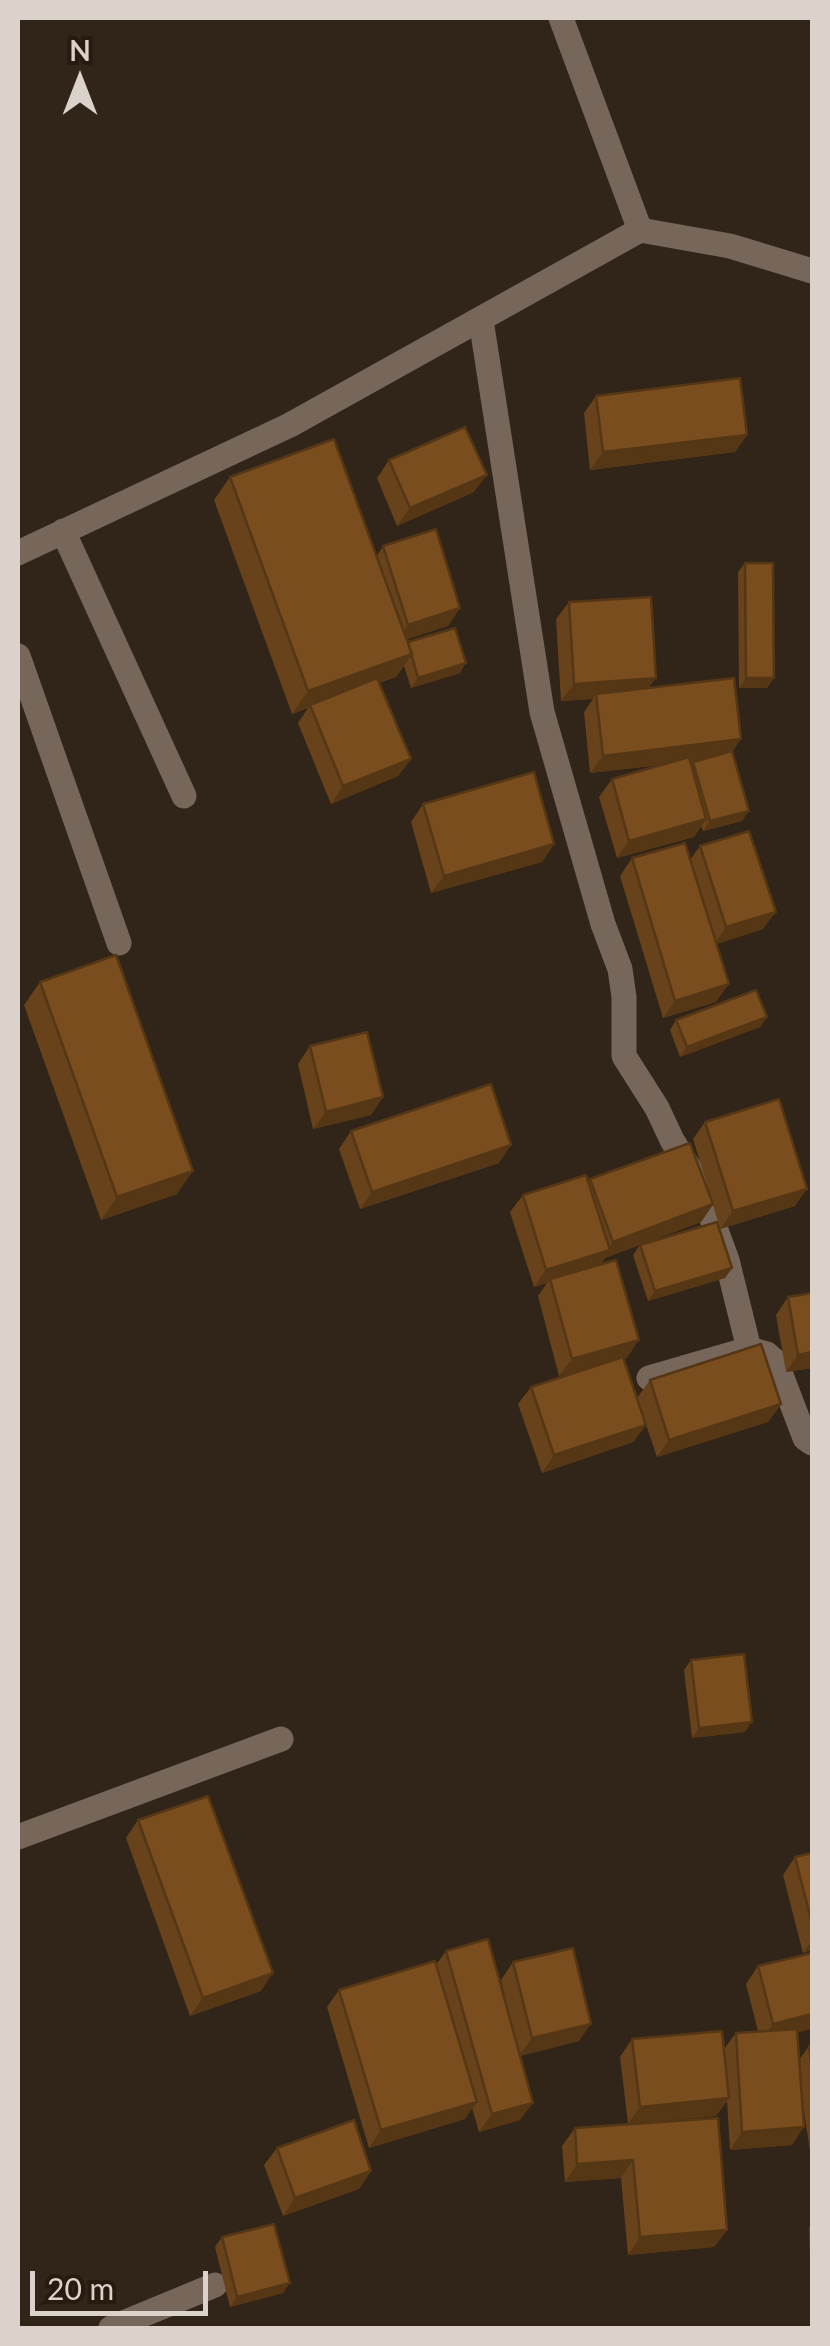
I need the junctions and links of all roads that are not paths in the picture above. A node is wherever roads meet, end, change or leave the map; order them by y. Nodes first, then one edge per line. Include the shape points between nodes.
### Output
1 (561, 18) edge
2 (640, 230) junction
3 (812, 272) edge
4 (481, 320) junction
5 (63, 532) junction
6 (18, 553) edge
7 (18, 656) edge
8 (184, 796) dead end
9 (119, 943) dead end
10 (749, 1349) junction
11 (649, 1378) edge
12 (812, 1443) edge
13 (281, 1739) dead end
14 (18, 1837) edge
15 (215, 2285) dead end
16 (111, 2328) edge

1 - 2 street
2 - 3 street via 730,246
2 - 4 street
4 - 5 street via 290,425
4 - 10 street via 542,712 620,970 624,1056 699,1184
5 - 6 street
5 - 8 street
7 - 9 street
10 - 11 street
10 - 12 street via 776,1362
13 - 14 street
15 - 16 street

